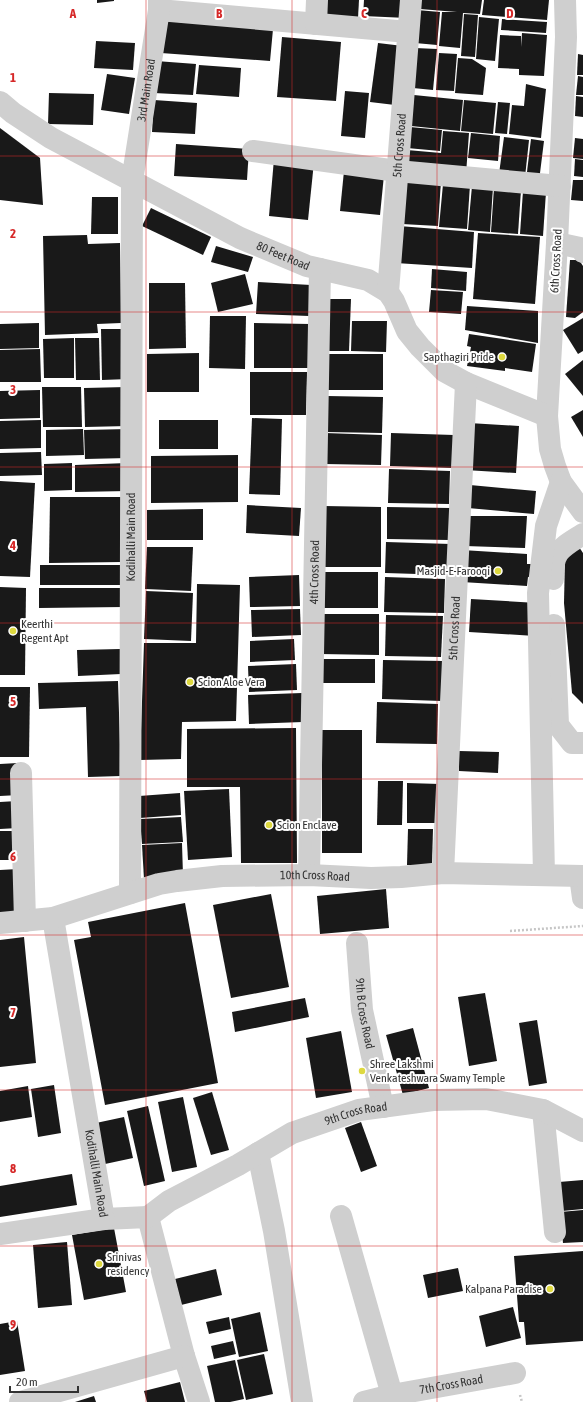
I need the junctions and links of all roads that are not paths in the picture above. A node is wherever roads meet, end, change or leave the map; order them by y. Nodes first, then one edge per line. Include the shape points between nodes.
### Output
1 (318, 0) edge
2 (411, 0) edge
3 (565, 0) edge
4 (159, 5) edge
5 (316, 24) junction
6 (408, 32) junction
7 (574, 38) edge
8 (0, 102) edge
9 (253, 151) dead end
10 (397, 171) junction
11 (132, 181) junction
12 (560, 186) junction
13 (558, 243) junction
14 (583, 252) edge
15 (320, 269) junction
16 (388, 292) junction
17 (466, 383) junction
18 (547, 416) junction
19 (561, 482) junction
20 (583, 512) edge
21 (583, 534) edge
22 (583, 743) edge
23 (21, 773) dead end
24 (444, 873) junction
25 (309, 875) junction
26 (544, 875) junction
27 (581, 876) edge
28 (130, 893) junction
29 (583, 898) edge
30 (53, 918) junction
31 (25, 921) junction
32 (0, 923) edge
33 (357, 943) dead end
34 (383, 1107) junction
35 (543, 1110) junction
36 (583, 1131) edge
37 (258, 1152) junction
38 (342, 1216) dead end
39 (148, 1217) junction
40 (104, 1219) junction
41 (555, 1232) dead end
42 (0, 1234) edge
43 (184, 1356) junction
44 (515, 1373) dead end
45 (394, 1399) edge
46 (20, 1402) edge
47 (199, 1402) edge
48 (302, 1402) edge
49 (364, 1402) edge

1 - 5 street
2 - 6 street, 5th Cross Road
3 - 7 street, 6th Cross Road
4 - 5 street
4 - 11 street, 3rd Main Road
5 - 6 street
6 - 10 street, 5th Cross Road
7 - 12 street, 6th Cross Road
8 - 11 street, 80 Feet Road via 51,138
9 - 10 street
10 - 12 street
10 - 16 street, 5th Cross Road
11 - 15 street, 80 Feet Road via 240,238 290,260
11 - 28 street, Kodihalli Main Road
12 - 13 street, 6th Cross Road
13 - 14 street via 580,248
13 - 18 street, 6th Cross Road
15 - 16 street, 80 Feet Road via 368,280
15 - 25 street, 4th Cross Road
16 - 17 street via 407,331 420,347 444,371
17 - 18 street
17 - 24 street, 5th Cross Road
18 - 19 street, 6th Cross Road via 550,449
19 - 20 street, 6th Cross Road
19 - 26 street via 546,526 538,593
21 - 22 street via 559,550 552,569 558,725 572,743
23 - 31 street
24 - 25 street, 10th Cross Road via 371,878
24 - 26 street, 10th Cross Road
25 - 28 street, 10th Cross Road via 222,876 178,881
26 - 27 street, 10th Cross Road
27 - 29 street
28 - 30 street, 10th Cross Road
30 - 31 street, 10th Cross Road
30 - 40 street, Kodihalli Main Road
31 - 32 street, 10th Cross Road
33 - 34 street, 9th B Cross Road via 362,1010
34 - 35 street, 9th Cross Road via 433,1100 486,1099
34 - 37 street, 9th Cross Road via 359,1110 292,1133
35 - 36 street, 9th Cross Road
35 - 41 street
37 - 39 street, 9th Cross Road via 168,1201
37 - 48 street via 274,1231
38 - 45 street
39 - 40 street, Kodihalli Main Road
39 - 43 street
40 - 42 street
43 - 46 street
43 - 47 street
44 - 45 street, 7th Cross Road
45 - 49 street, 7th Cross Road

